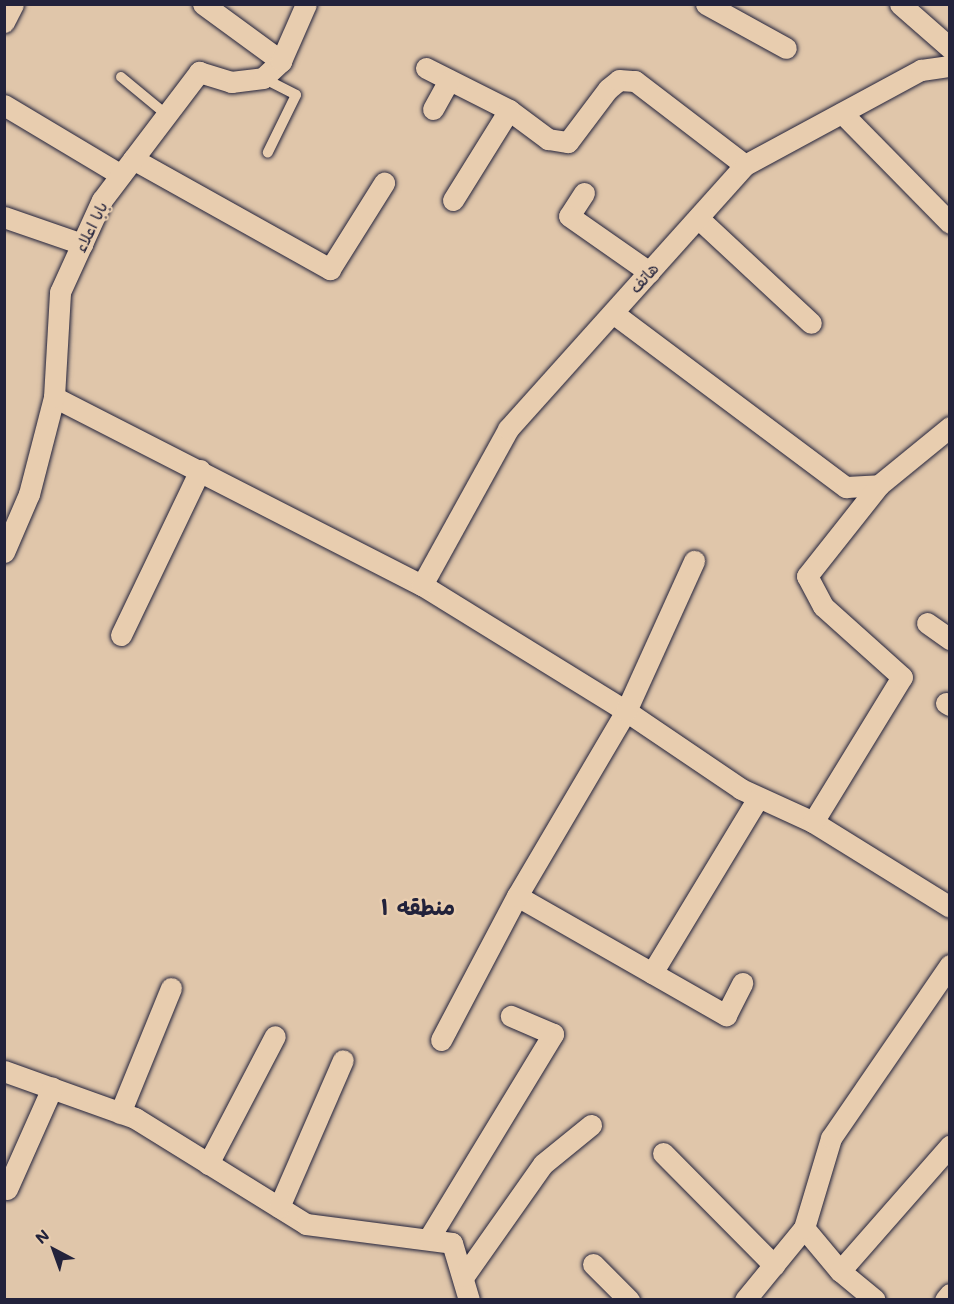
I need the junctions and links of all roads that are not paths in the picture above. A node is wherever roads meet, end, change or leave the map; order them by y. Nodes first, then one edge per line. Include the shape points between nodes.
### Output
1 (13, 4) edge
2 (202, 4) edge
3 (306, 4) edge
4 (706, 4) edge
5 (900, 4) edge
6 (4, 22) edge
7 (786, 48) dead end
8 (950, 48) edge
9 (281, 61) junction
10 (950, 66) edge
11 (426, 68) dead end
12 (120, 77) dead end
13 (263, 78) junction
14 (449, 80) junction
15 (4, 105) edge
16 (433, 109) dead end
17 (509, 110) junction
18 (842, 113) junction
19 (167, 115) junction
20 (268, 152) dead end
21 (745, 165) junction
22 (127, 167) junction
23 (384, 183) dead end
24 (584, 194) dead end
25 (453, 200) dead end
26 (4, 217) edge
27 (698, 218) junction
28 (950, 223) edge
29 (82, 244) junction
30 (649, 272) junction
31 (613, 313) junction
32 (811, 323) dead end
33 (54, 397) junction
34 (950, 427) edge
35 (200, 470) junction
36 (879, 485) junction
37 (4, 552) edge
38 (694, 561) dead end
39 (422, 585) junction
40 (927, 623) dead end
41 (121, 635) dead end
42 (950, 639) edge
43 (626, 711) junction
44 (758, 798) junction
45 (813, 822) junction
46 (517, 896) junction
47 (950, 907) edge
48 (950, 965) edge
49 (652, 973) junction
50 (742, 983) dead end
51 (171, 988) dead end
52 (511, 1016) dead end
53 (275, 1036) dead end
54 (441, 1040) dead end
55 (343, 1060) dead end
56 (4, 1071) edge
57 (52, 1088) junction
58 (120, 1113) junction
59 (591, 1125) dead end
60 (950, 1146) edge
61 (663, 1153) dead end
62 (208, 1164) junction
63 (7, 1189) dead end
64 (279, 1208) junction
65 (804, 1228) junction
66 (429, 1238) junction
67 (593, 1264) dead end
68 (774, 1265) junction
69 (840, 1271) junction
70 (464, 1276) junction
71 (950, 1294) edge
72 (469, 1299) edge
73 (629, 1299) edge
74 (745, 1299) edge
75 (875, 1299) edge
76 (945, 1299) edge

1 - 6 street
2 - 9 street
3 - 9 street
4 - 7 street
5 - 8 street
9 - 13 street
10 - 18 street, هاتف via 921,70
11 - 14 street
12 - 19 lane
13 - 19 street, بابا اعلاء via 231,82 199,72
13 - 20 lane via 296,95
14 - 16 street
14 - 17 street
15 - 22 street
17 - 21 street via 548,139 568,142 608,88 619,80 635,81
17 - 25 street
18 - 21 street, هاتف
18 - 28 street
19 - 22 street, بابا اعلاء
21 - 27 street, هاتف
22 - 23 street via 330,269
22 - 29 street, بابا اعلاء
24 - 30 street via 569,216
26 - 29 street
27 - 30 street, هاتف
27 - 32 street
29 - 33 street, بابا اعلاء via 60,292
30 - 31 street, هاتف
31 - 36 street via 846,487
31 - 39 street, هاتف via 508,429
33 - 35 street
33 - 37 street, بابا اعلاء via 29,494
34 - 36 street
35 - 39 street
35 - 41 street
36 - 45 street via 807,576 823,606 902,677
38 - 43 street
39 - 43 street
40 - 42 street
43 - 44 street
43 - 46 street
44 - 45 street
44 - 49 street
45 - 47 street
46 - 49 street
46 - 54 street
48 - 65 street via 831,1138
49 - 50 street via 726,1015
51 - 58 street
52 - 66 street via 554,1034
53 - 62 street
55 - 64 street
56 - 57 street
57 - 58 street
57 - 63 street
58 - 62 street
59 - 70 street via 543,1164
60 - 69 street
61 - 68 street
62 - 64 street
64 - 66 street via 306,1224
65 - 68 street
65 - 69 street
66 - 70 street via 452,1243
67 - 73 street
68 - 74 street
69 - 75 street
70 - 72 street
71 - 76 street

